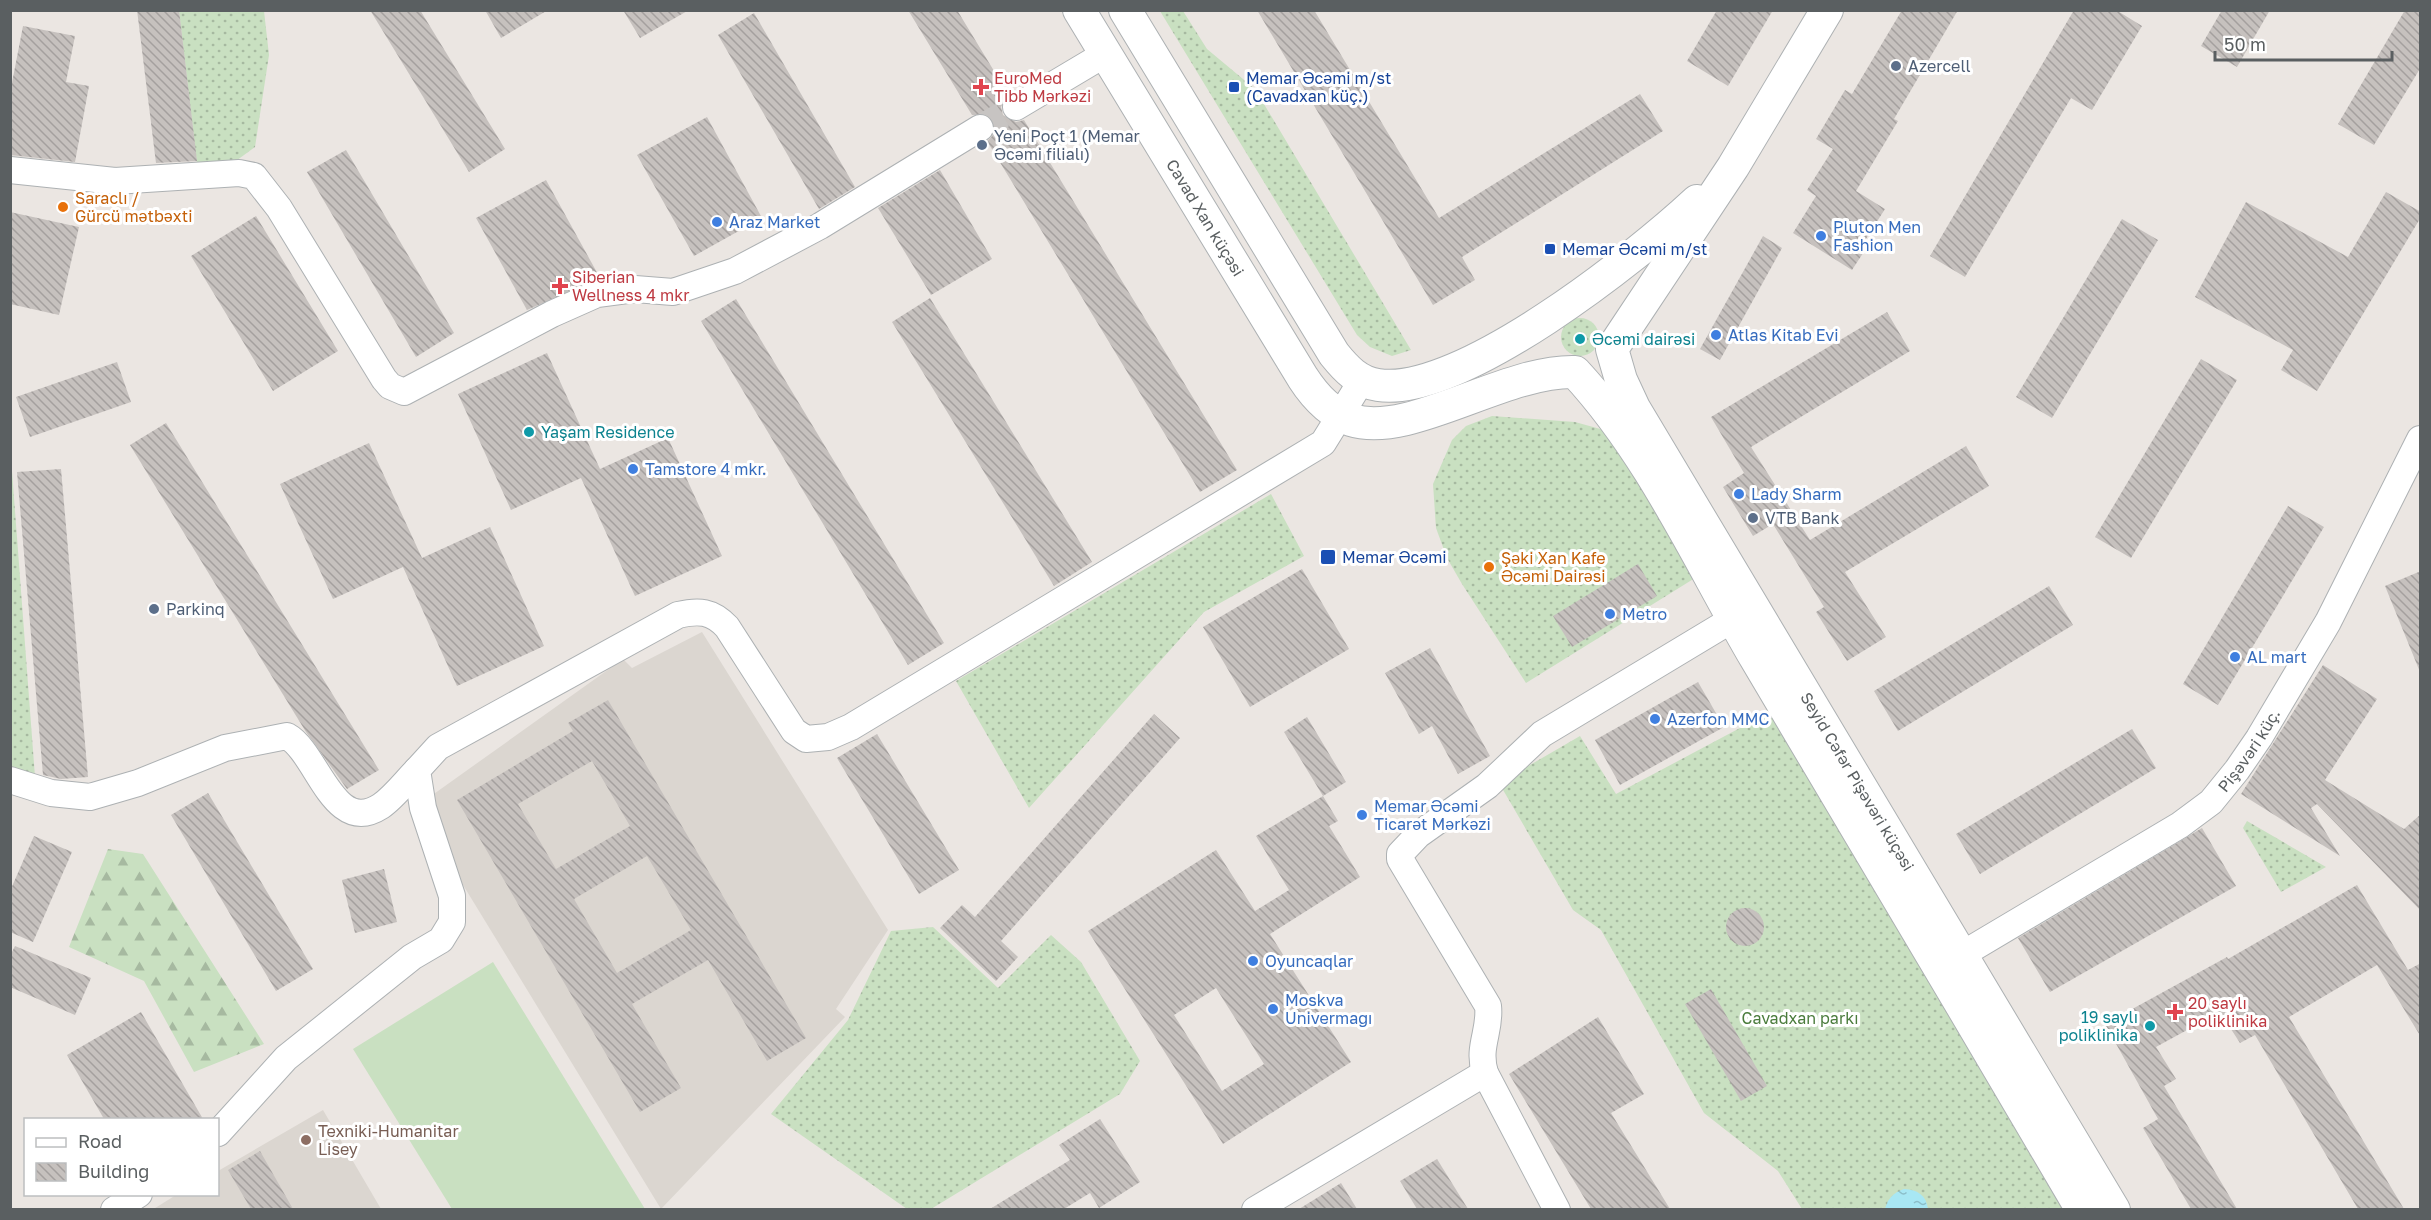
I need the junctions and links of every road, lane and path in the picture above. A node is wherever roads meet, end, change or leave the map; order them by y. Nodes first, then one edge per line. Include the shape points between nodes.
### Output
1 (1079, 10) edge
2 (1125, 10) edge
3 (1827, 10) edge
4 (1105, 54) junction
5 (1016, 107) tunnel mouth
6 (980, 128) tunnel mouth
7 (1733, 167) junction
8 (10, 170) edge
9 (1564, 307) junction
10 (1611, 349) junction
11 (1575, 372) junction
12 (1362, 380) junction
13 (1342, 416) junction
14 (2421, 439) edge
15 (1733, 619) junction
16 (417, 770) junction
17 (10, 780) edge
18 (1951, 962) junction
19 (1485, 1073) junction
20 (219, 1132) edge
21 (136, 1196) edge
22 (114, 1209) edge
23 (1255, 1209) edge
24 (1557, 1209) edge
25 (2082, 1209) edge
26 (2114, 1209) edge

1 - 4 street, Cavad Xan küçəsi
2 - 12 street via 1334,354
3 - 7 street
4 - 5 street
4 - 13 street, Cavad Xan küçəsi via 1303,378 1322,401
6 - 8 street via 820,225 735,271 673,292 635,289 597,294 404,392 384,379 279,208 254,176 239,173 115,181
7 - 9 street via 1658,236
7 - 10 street
9 - 10 street via 1587,304 1606,316 1612,327
9 - 11 street via 1549,322 1545,344 1555,363
9 - 12 street via 1504,345 1434,377 1390,386
10 - 11 street via 1601,365
10 - 18 street, Seyid Cəfər Pişəvəri küçəsi via 1634,408
11 - 13 street via 1519,379 1406,419 1364,422
11 - 15 street, Seyid Cəfər Pişəvəri küçəsi via 1629,439
12 - 13 street
13 - 16 street via 1323,443 909,693 828,737 806,740 794,731 727,627 717,617 693,611 668,620 438,747
14 - 18 street, Pişəvəri küç. via 2328,622 2259,738 2211,801 2180,825
15 - 18 street, Seyid Cəfər Pişəvəri küçəsi
15 - 19 street via 1542,734 1487,786 1418,835 1400,854 1488,1006 1482,1039
16 - 17 street via 382,805 358,812 335,800 301,747 287,736 225,748 138,783 90,797 51,793
16 - 20 street via 423,808 452,896 452,922 441,940 412,957 293,1052
18 - 25 street, Seyid Cəfər Pişəvəri küçəsi
18 - 26 street, Seyid Cəfər Pişəvəri küçəsi
19 - 23 street
19 - 24 street
21 - 22 street

